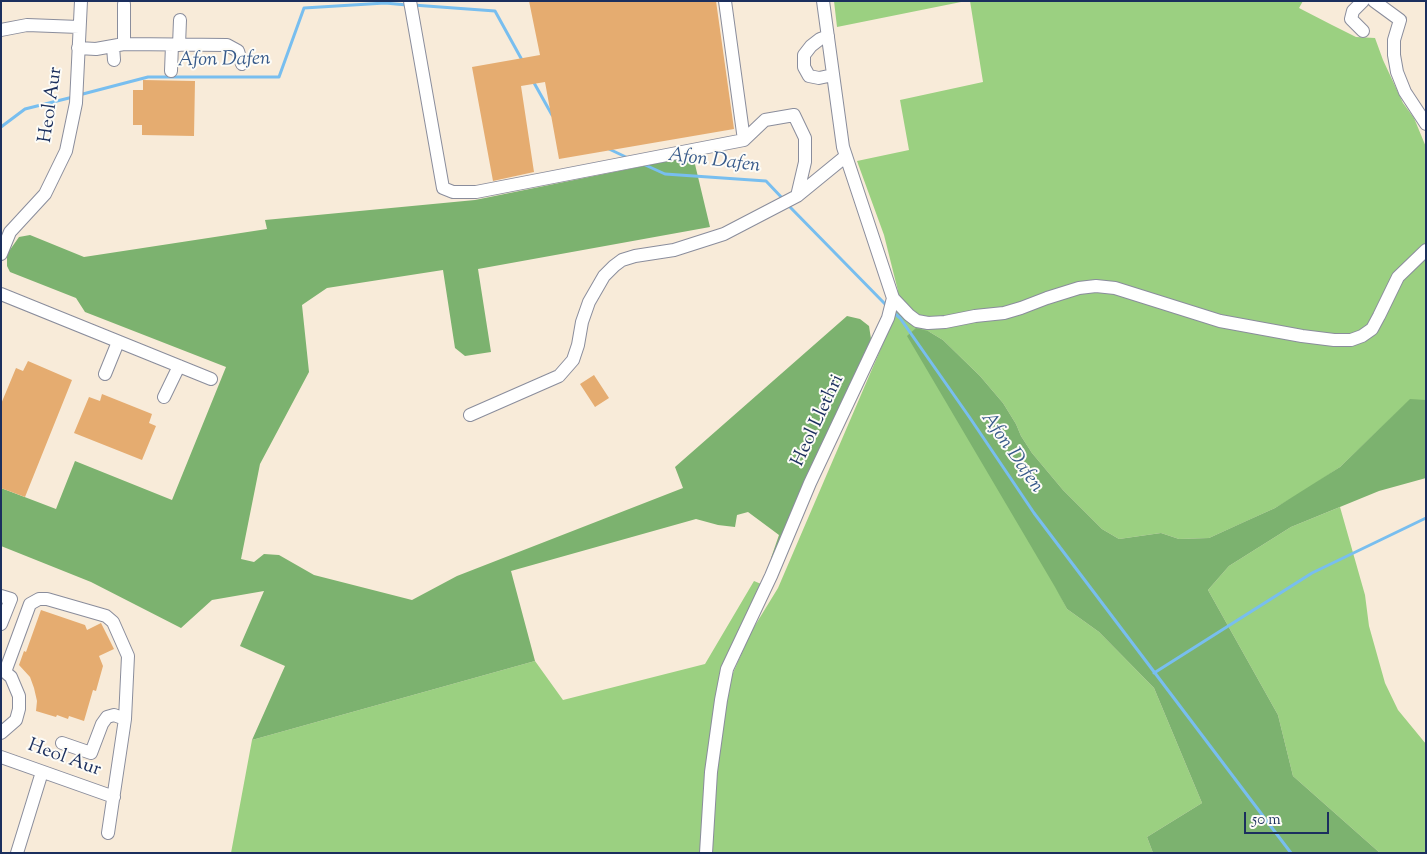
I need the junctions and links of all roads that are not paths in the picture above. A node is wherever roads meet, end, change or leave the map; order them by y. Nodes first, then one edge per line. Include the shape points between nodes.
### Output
1 (81, 1) edge
2 (410, 1) edge
3 (724, 1) edge
4 (823, 1) edge
5 (1363, 1) edge
6 (1374, 1) edge
7 (124, 4) dead end
8 (180, 20) dead end
9 (79, 27) junction
10 (1, 30) edge
11 (1363, 31) dead end
12 (828, 36) junction
13 (119, 45) junction
14 (176, 45) junction
15 (78, 48) junction
16 (114, 60) dead end
17 (242, 64) dead end
18 (171, 71) dead end
19 (833, 76) junction
20 (1426, 124) edge
21 (744, 140) junction
22 (846, 156) junction
23 (797, 196) junction
24 (1426, 250) edge
25 (1, 254) edge
26 (1, 294) edge
27 (893, 298) junction
28 (118, 342) junction
29 (179, 366) junction
30 (105, 374) dead end
31 (211, 378) dead end
32 (164, 397) dead end
33 (470, 415) dead end
34 (1, 596) edge
35 (1, 624) edge
36 (3, 672) edge
37 (125, 719) junction
38 (1, 733) edge
39 (62, 743) dead end
40 (1, 757) edge
41 (42, 772) junction
42 (114, 797) junction
43 (108, 833) dead end
44 (17, 853) edge
45 (706, 853) edge

1 - 9 street, Heol Aur
2 - 21 street via 443,188 453,192 476,192
3 - 21 street
4 - 12 street
5 - 11 street via 1353,11 1351,19
6 - 20 street via 1400,20 1394,40 1397,72 1405,92
7 - 13 street
8 - 14 street
9 - 10 street via 27,25
9 - 15 street, Heol Aur
12 - 19 street
12 - 19 street via 811,46 804,55 804,66 809,76
13 - 14 street
13 - 15 street
13 - 16 street
14 - 17 street via 227,45 238,51
14 - 18 street
15 - 25 street, Heol Aur via 76,103 66,151 45,194 10,232
19 - 22 street
21 - 23 street via 764,120 794,115 805,138 805,162
22 - 23 street
22 - 27 street
23 - 33 street via 724,234 674,250 622,260 604,276 590,302 573,360 560,376
24 - 27 street via 1398,277 1372,329 1351,340 1302,336 1220,321 1115,288 1096,286 1078,288 1004,313 945,322 917,320
26 - 28 street
27 - 45 street, Heol Llethri via 888,318 727,669 711,772
28 - 29 street
28 - 30 street
29 - 31 street
29 - 32 street
34 - 35 street via 11,599
36 - 37 street, Heol Aur via 30,604 39,599 106,616 113,622 128,656
36 - 38 street via 10,677 20,696 16,720
37 - 39 street via 114,715 107,717 91,753
37 - 42 street, Heol Aur
40 - 41 street, Heol Aur
41 - 42 street, Heol Aur
41 - 44 street
42 - 43 street, Heol Aur

